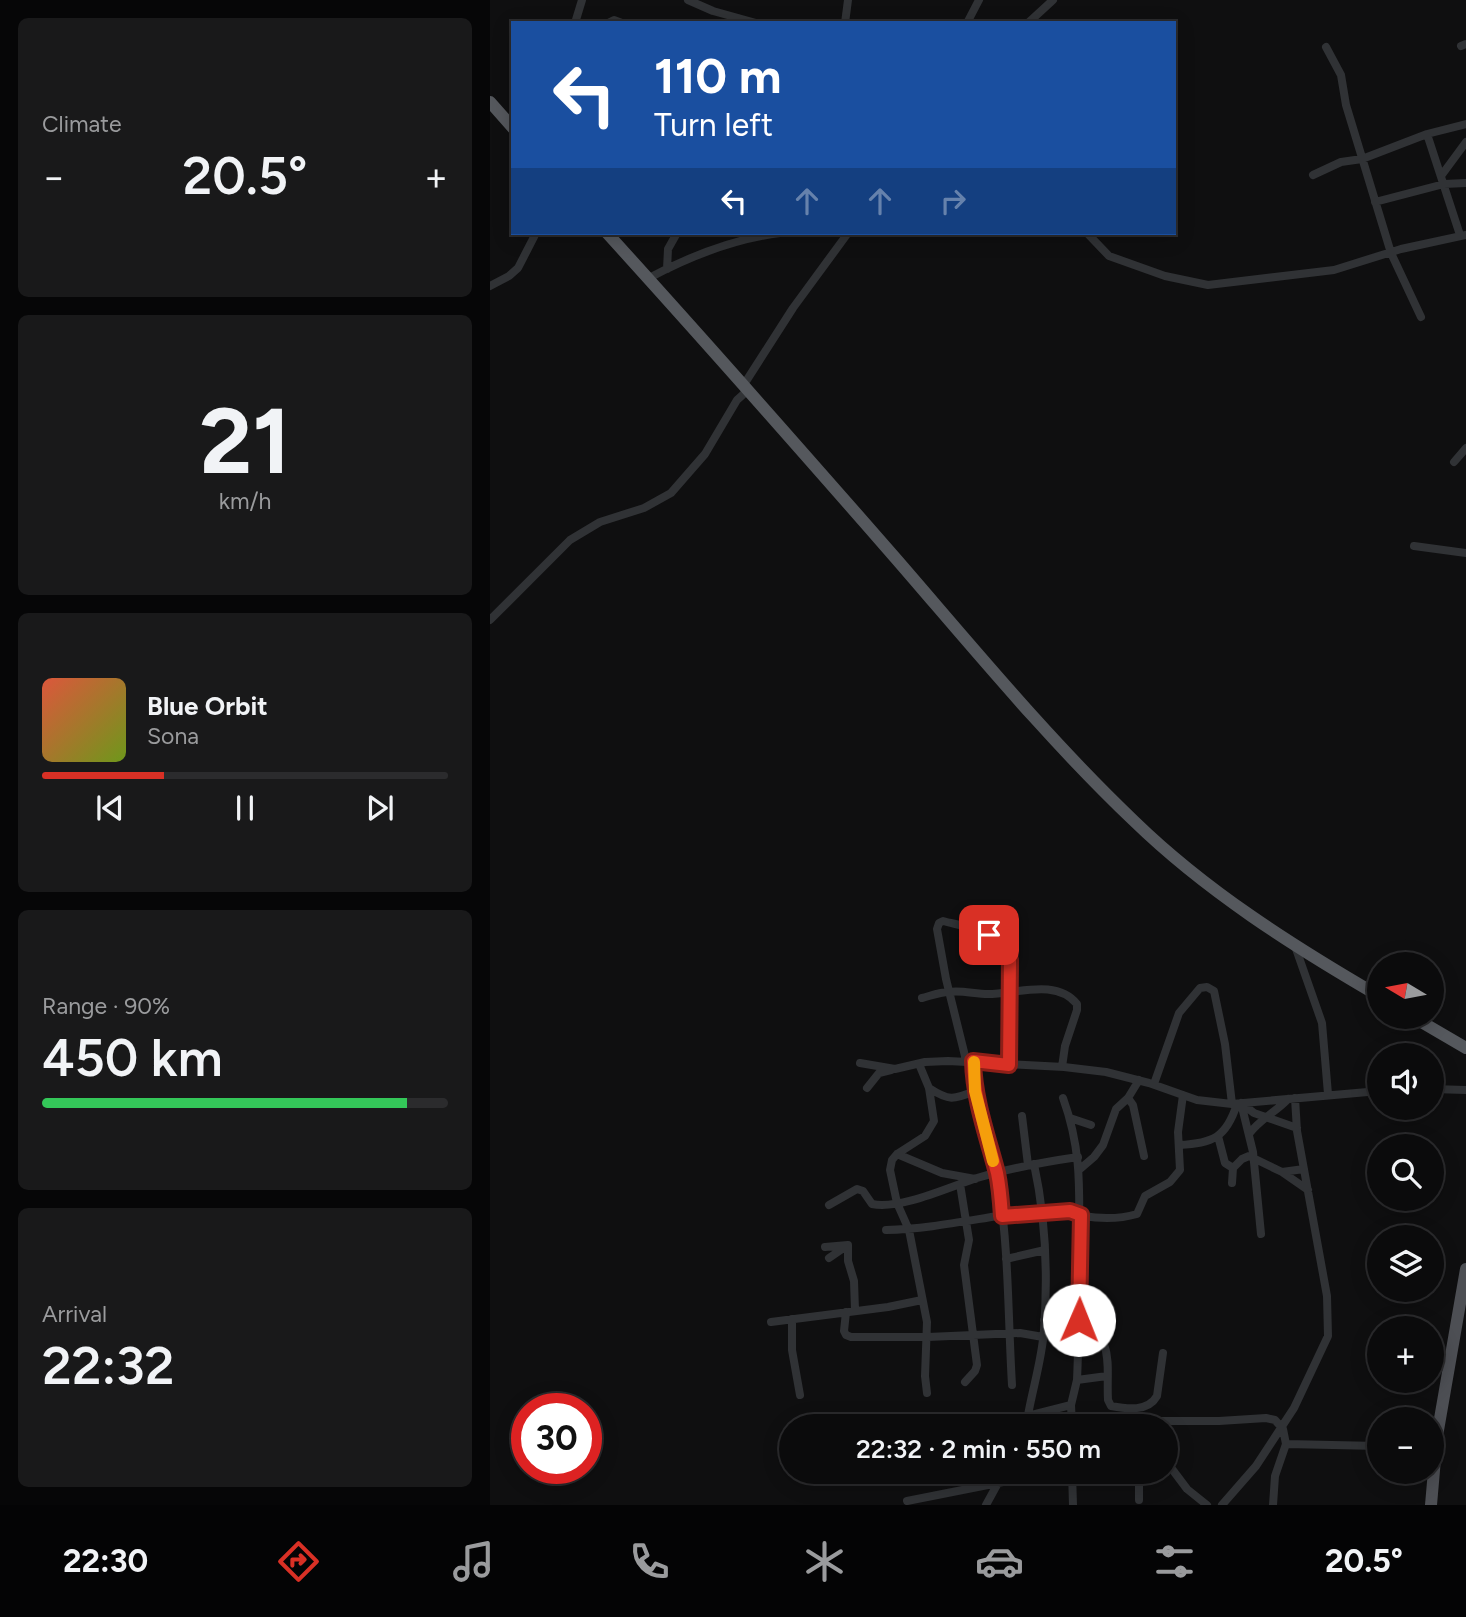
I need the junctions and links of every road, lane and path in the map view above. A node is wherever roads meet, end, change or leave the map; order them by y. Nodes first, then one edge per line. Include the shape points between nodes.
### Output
1 (582, 0) edge
2 (688, 0) edge
3 (848, 0) edge
4 (979, 0) edge
5 (1053, 0) edge
6 (576, 21) edge
7 (748, 21) edge
8 (845, 21) edge
9 (968, 21) edge
10 (1030, 21) edge
11 (1326, 47) dead end
12 (490, 102) edge
13 (1466, 124) edge
14 (511, 126) edge
15 (1427, 134) junction
16 (1466, 142) edge
17 (1362, 159) junction
18 (1313, 175) dead end
19 (1443, 180) junction
20 (1466, 183) edge
21 (1374, 202) junction
22 (535, 235) edge
23 (609, 235) edge
24 (676, 235) edge
25 (770, 235) edge
26 (847, 235) edge
27 (1089, 235) edge
28 (1463, 235) edge
29 (1391, 253) junction
30 (667, 269) junction
31 (649, 278) junction
32 (490, 286) edge
33 (1421, 317) dead end
34 (745, 389) junction
35 (1466, 448) edge
36 (1454, 463) dead end
37 (1413, 546) dead end
38 (1466, 553) edge
39 (490, 620) edge
40 (1295, 946) junction
41 (1367, 989) edge
42 (949, 991) junction
43 (1010, 993) junction
44 (922, 998) dead end
45 (1434, 1029) edge
46 (1466, 1048) edge
47 (970, 1061) junction
48 (860, 1063) dead end
49 (919, 1063) junction
50 (1009, 1065) junction
51 (1062, 1067) junction
52 (895, 1069) junction
53 (1139, 1080) junction
54 (1154, 1084) junction
55 (867, 1088) dead end
56 (929, 1088) junction
57 (1444, 1089) edge
58 (1466, 1090) edge
59 (975, 1091) junction
60 (1367, 1092) edge
61 (1328, 1094) junction
62 (1183, 1095) junction
63 (1063, 1098) dead end
64 (1128, 1098) junction
65 (1291, 1098) junction
66 (1237, 1104) junction
67 (1022, 1116) dead end
68 (1265, 1117) junction
69 (1070, 1118) junction
70 (1091, 1125) dead end
71 (1297, 1128) junction
72 (1249, 1134) junction
73 (1218, 1136) junction
74 (1179, 1144) junction
75 (897, 1154) junction
76 (1144, 1156) dead end
77 (1078, 1157) junction
78 (1253, 1157) junction
79 (1031, 1165) junction
80 (1233, 1168) junction
81 (1080, 1169) junction
82 (1304, 1169) junction
83 (1282, 1172) junction
84 (997, 1173) junction
85 (975, 1179) junction
86 (1232, 1183) dead end
87 (960, 1184) junction
88 (1308, 1191) junction
89 (897, 1203) junction
90 (829, 1205) dead end
91 (1044, 1214) junction
92 (1081, 1215) junction
93 (1002, 1216) junction
94 (967, 1222) junction
95 (886, 1230) dead end
96 (909, 1230) junction
97 (1261, 1234) dead end
98 (848, 1245) junction
99 (825, 1247) dead end
100 (1045, 1250) junction
101 (829, 1258) dead end
102 (1006, 1259) junction
103 (1466, 1269) edge
104 (922, 1300) junction
105 (851, 1311) junction
106 (792, 1319) junction
107 (1044, 1320) junction
108 (1079, 1321) junction
109 (771, 1322) dead end
110 (974, 1334) junction
111 (1010, 1335) junction
112 (1043, 1337) junction
113 (928, 1338) junction
114 (1163, 1353) dead end
115 (1107, 1377) junction
116 (1077, 1380) junction
117 (965, 1382) dead end
118 (1012, 1385) dead end
119 (927, 1393) dead end
120 (800, 1395) dead end
121 (1071, 1405) junction
122 (1440, 1407) edge
123 (1143, 1408) junction
124 (1030, 1414) edge
125 (1034, 1414) edge
126 (1071, 1414) edge
127 (1143, 1414) edge
128 (1178, 1423) edge
129 (1281, 1426) junction
130 (1286, 1444) junction
131 (1367, 1446) edge
132 (1178, 1477) edge
133 (993, 1484) edge
134 (997, 1484) edge
135 (1073, 1484) edge
136 (1139, 1484) edge
137 (1432, 1484) edge
138 (1139, 1500) dead end
139 (907, 1501) dead end
140 (986, 1505) edge
141 (1073, 1505) edge
142 (1207, 1505) edge
143 (1222, 1505) edge
144 (1273, 1505) edge
145 (1431, 1505) edge

1 - 6 street
2 - 7 street
3 - 8 street
4 - 9 street
5 - 10 street
11 - 17 street via 1341,75
12 - 14 highway
13 - 15 street
15 - 17 street
15 - 19 street
16 - 19 street
17 - 18 street via 1341,162
17 - 21 street
19 - 20 street
19 - 21 street
19 - 28 street
21 - 29 street
22 - 32 street via 518,268
23 - 31 highway
24 - 30 street via 668,249
25 - 30 street via 709,250
26 - 34 street via 793,309
27 - 29 street via 1109,256 1199,285 1334,270
28 - 29 street
29 - 33 street
30 - 31 street
31 - 34 highway
34 - 39 street via 705,454 671,493 645,508 600,522 570,540
34 - 40 highway via 1011,693 1135,822 1194,873
35 - 36 street
37 - 38 street
40 - 41 highway
40 - 61 street via 1322,1023
42 - 43 street
42 - 43 street via 937,929 943,921 1003,943 1010,960
42 - 44 street
42 - 47 street
43 - 50 street
43 - 51 street via 1035,988 1057,992 1077,1004
45 - 46 highway
47 - 49 street
47 - 50 street
47 - 59 street
48 - 52 street
49 - 52 street
49 - 56 street
50 - 51 street
51 - 53 street
52 - 55 street via 879,1073
53 - 54 street
53 - 64 street
54 - 62 street
54 - 66 street via 1179,1013 1200,988 1207,987 1214,991
56 - 59 street via 957,1099
56 - 75 street via 934,1121 925,1136
57 - 58 street
59 - 84 street
60 - 61 street
61 - 65 street
62 - 66 street
62 - 74 street
63 - 69 street
64 - 76 street
64 - 81 street via 1116,1109 1103,1145
65 - 66 street
65 - 68 street
65 - 71 street
66 - 68 street
66 - 72 street
66 - 73 street
67 - 79 street
68 - 71 street
68 - 72 street
69 - 70 street
69 - 77 street
71 - 82 street
72 - 78 street
73 - 74 street via 1197,1144
73 - 80 street via 1225,1163
74 - 92 street via 1180,1170 1170,1182 1145,1196 1137,1214
75 - 85 street via 942,1173
75 - 89 street via 890,1170
77 - 79 street
77 - 81 street
78 - 80 street via 1242,1159
78 - 83 street
78 - 97 street
79 - 84 street
79 - 91 street
80 - 86 street
81 - 92 street
82 - 83 street
82 - 88 street
83 - 88 street
84 - 85 street
84 - 93 street
85 - 87 street
87 - 89 street
87 - 94 street
88 - 129 street via 1326,1285 1328,1336
89 - 90 street via 872,1204 857,1189
89 - 96 street
91 - 92 street via 1070,1211
91 - 93 street
91 - 100 street
92 - 108 street
93 - 94 street
93 - 102 street
94 - 96 street
94 - 110 street via 970,1240 964,1265
95 - 96 street
96 - 104 street
98 - 99 street
98 - 101 street
98 - 105 street via 854,1281
100 - 102 street
100 - 107 street
102 - 111 street
103 - 122 main road
104 - 105 street
104 - 113 street
105 - 106 street
105 - 113 street via 844,1331 851,1337
106 - 109 street
106 - 120 street
107 - 108 street
107 - 112 street
108 - 115 street via 1093,1328 1106,1349
108 - 116 street
110 - 111 street
110 - 113 street
110 - 117 street via 977,1365
111 - 112 street
111 - 118 street
112 - 124 street
113 - 119 street
114 - 123 street via 1157,1396
115 - 116 street
115 - 123 street via 1111,1406
116 - 121 street
121 - 125 street
121 - 126 street
123 - 127 street
128 - 129 street via 1266,1418
129 - 130 street
129 - 143 street via 1256,1466
130 - 131 street
130 - 144 street
132 - 142 street
133 - 139 street
134 - 140 street
135 - 141 street
136 - 138 street
137 - 145 main road

